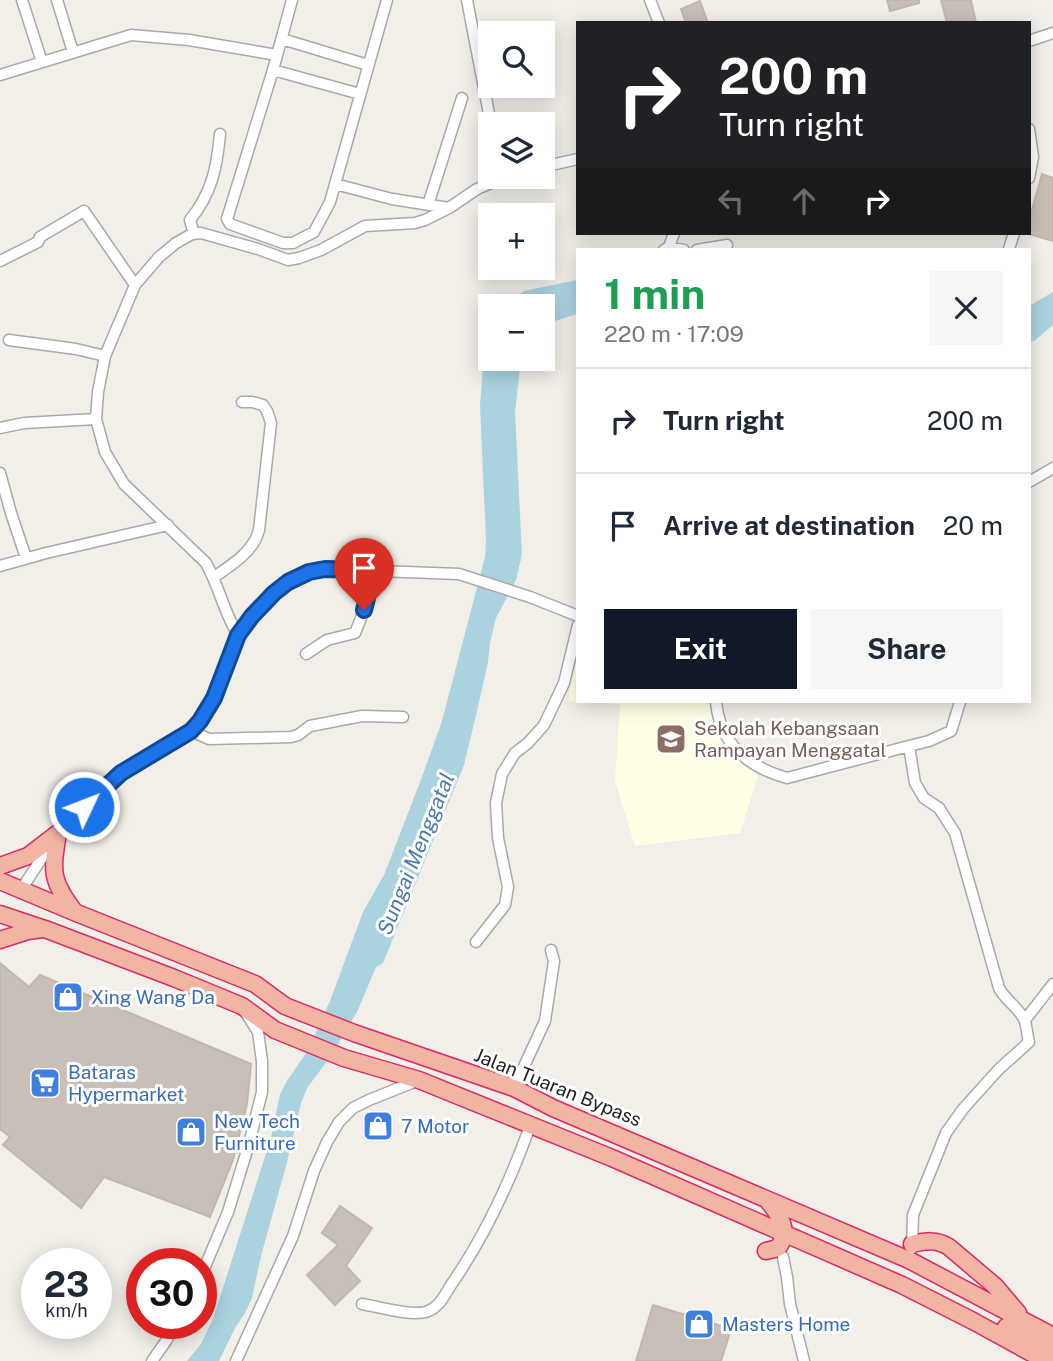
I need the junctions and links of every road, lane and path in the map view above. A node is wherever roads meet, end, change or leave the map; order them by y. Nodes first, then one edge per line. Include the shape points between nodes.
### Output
1 (22, 0) edge
2 (57, 0) edge
3 (292, 0) edge
4 (387, 0) edge
5 (467, 0) edge
6 (650, 0) edge
7 (658, 21) edge
8 (1053, 33) edge
9 (282, 39) junction
10 (1031, 40) edge
11 (72, 52) junction
12 (277, 55) junction
13 (42, 62) junction
14 (368, 65) junction
15 (273, 70) junction
16 (0, 75) edge
17 (360, 94) junction
18 (462, 98) dead end
19 (489, 112) edge
20 (220, 134) dead end
21 (1031, 143) edge
22 (576, 159) edge
23 (555, 164) edge
24 (1031, 168) edge
25 (335, 184) junction
26 (478, 188) edge
27 (428, 205) junction
28 (449, 208) junction
29 (194, 234) junction
30 (727, 245) dead end
31 (709, 248) edge
32 (0, 261) edge
33 (135, 285) junction
34 (9, 340) dead end
35 (104, 356) junction
36 (242, 402) dead end
37 (96, 419) junction
38 (0, 428) edge
39 (1053, 468) edge
40 (0, 472) edge
41 (1031, 481) edge
42 (168, 525) junction
43 (26, 558) junction
44 (0, 566) edge
45 (365, 570) junction
46 (214, 577) junction
47 (576, 615) edge
48 (576, 633) edge
49 (238, 635) junction
50 (306, 654) dead end
51 (716, 703) edge
52 (960, 703) edge
53 (403, 717) dead end
54 (191, 731) junction
55 (909, 746) junction
56 (58, 832) junction
57 (0, 866) edge
58 (0, 881) edge
59 (21, 890) junction
60 (74, 912) junction
61 (0, 914) edge
62 (45, 929) junction
63 (0, 940) edge
64 (476, 942) dead end
65 (551, 950) dead end
66 (1053, 984) edge
67 (242, 1006) junction
68 (1025, 1020) junction
69 (419, 1080) junction
70 (514, 1088) junction
71 (530, 1126) junction
72 (765, 1198) junction
73 (784, 1234) junction
74 (213, 1248) edge
75 (766, 1251) dead end
76 (911, 1252) junction
77 (783, 1257) dead end
78 (362, 1304) dead end
79 (1024, 1320) junction
80 (1053, 1336) edge
81 (167, 1339) edge
82 (1053, 1352) edge
83 (152, 1361) edge
84 (236, 1361) edge
85 (804, 1361) edge
86 (1046, 1361) edge

1 - 13 street
2 - 11 street
3 - 9 street
4 - 14 street
5 - 19 street
6 - 7 street
8 - 10 street
9 - 12 street
9 - 14 street
11 - 12 street via 131,35
11 - 13 street
12 - 15 street
13 - 16 street
14 - 17 street
15 - 17 street
15 - 25 street via 228,222 293,243 314,232
17 - 25 street
18 - 27 street
20 - 29 street via 215,174 190,220
21 - 24 street
22 - 23 street
25 - 27 street
26 - 28 street
27 - 28 street
28 - 29 street via 415,223 365,226 313,253 288,260
29 - 33 street via 159,257
30 - 31 street
32 - 33 street via 84,211
33 - 35 street
34 - 35 street
35 - 37 street
36 - 46 street via 263,405 271,423 259,530 253,545
37 - 38 street
37 - 42 street via 105,452 124,484
39 - 41 street
40 - 43 street
42 - 43 street
42 - 46 street
43 - 44 street
45 - 47 street via 459,574
45 - 49 street via 325,569 288,582
45 - 50 street via 367,598 355,633 327,640
46 - 49 street
48 - 64 street via 564,682 544,725 515,753 502,774 496,803 508,887 505,905
49 - 54 street via 214,698
51 - 55 street via 726,737 743,757 787,778
52 - 55 street via 951,731
53 - 54 street via 362,716 310,726 291,737 209,739
54 - 56 street via 121,773
55 - 68 street via 915,783 955,833 999,988
56 - 57 highway via 28,856
56 - 59 street
56 - 60 highway via 55,880
58 - 59 highway, Jalan Tuaran Bypass
59 - 60 highway, Jalan Tuaran Bypass
60 - 70 highway, Jalan Tuaran Bypass via 255,984 285,1006
61 - 62 highway
62 - 63 highway
62 - 67 highway
65 - 70 street via 554,961 545,1021
66 - 68 street
67 - 69 highway via 275,1030 344,1058
67 - 74 street via 257,1032 262,1092 228,1212
68 - 76 street via 1028,1042 946,1133 913,1215
69 - 71 highway
69 - 84 street via 369,1100 339,1122 314,1171 293,1236
70 - 72 highway, Jalan Tuaran Bypass
71 - 73 highway
71 - 78 street via 484,1232 437,1306 408,1312
72 - 73 highway via 780,1216
72 - 76 highway, Jalan Tuaran Bypass
73 - 75 highway via 778,1248
73 - 86 highway via 935,1301
76 - 79 highway, Jalan Tuaran Bypass
76 - 79 highway via 941,1242 995,1286
76 - 82 highway via 917,1277 927,1287
77 - 85 street
79 - 80 highway, Jalan Tuaran Bypass
81 - 83 street

